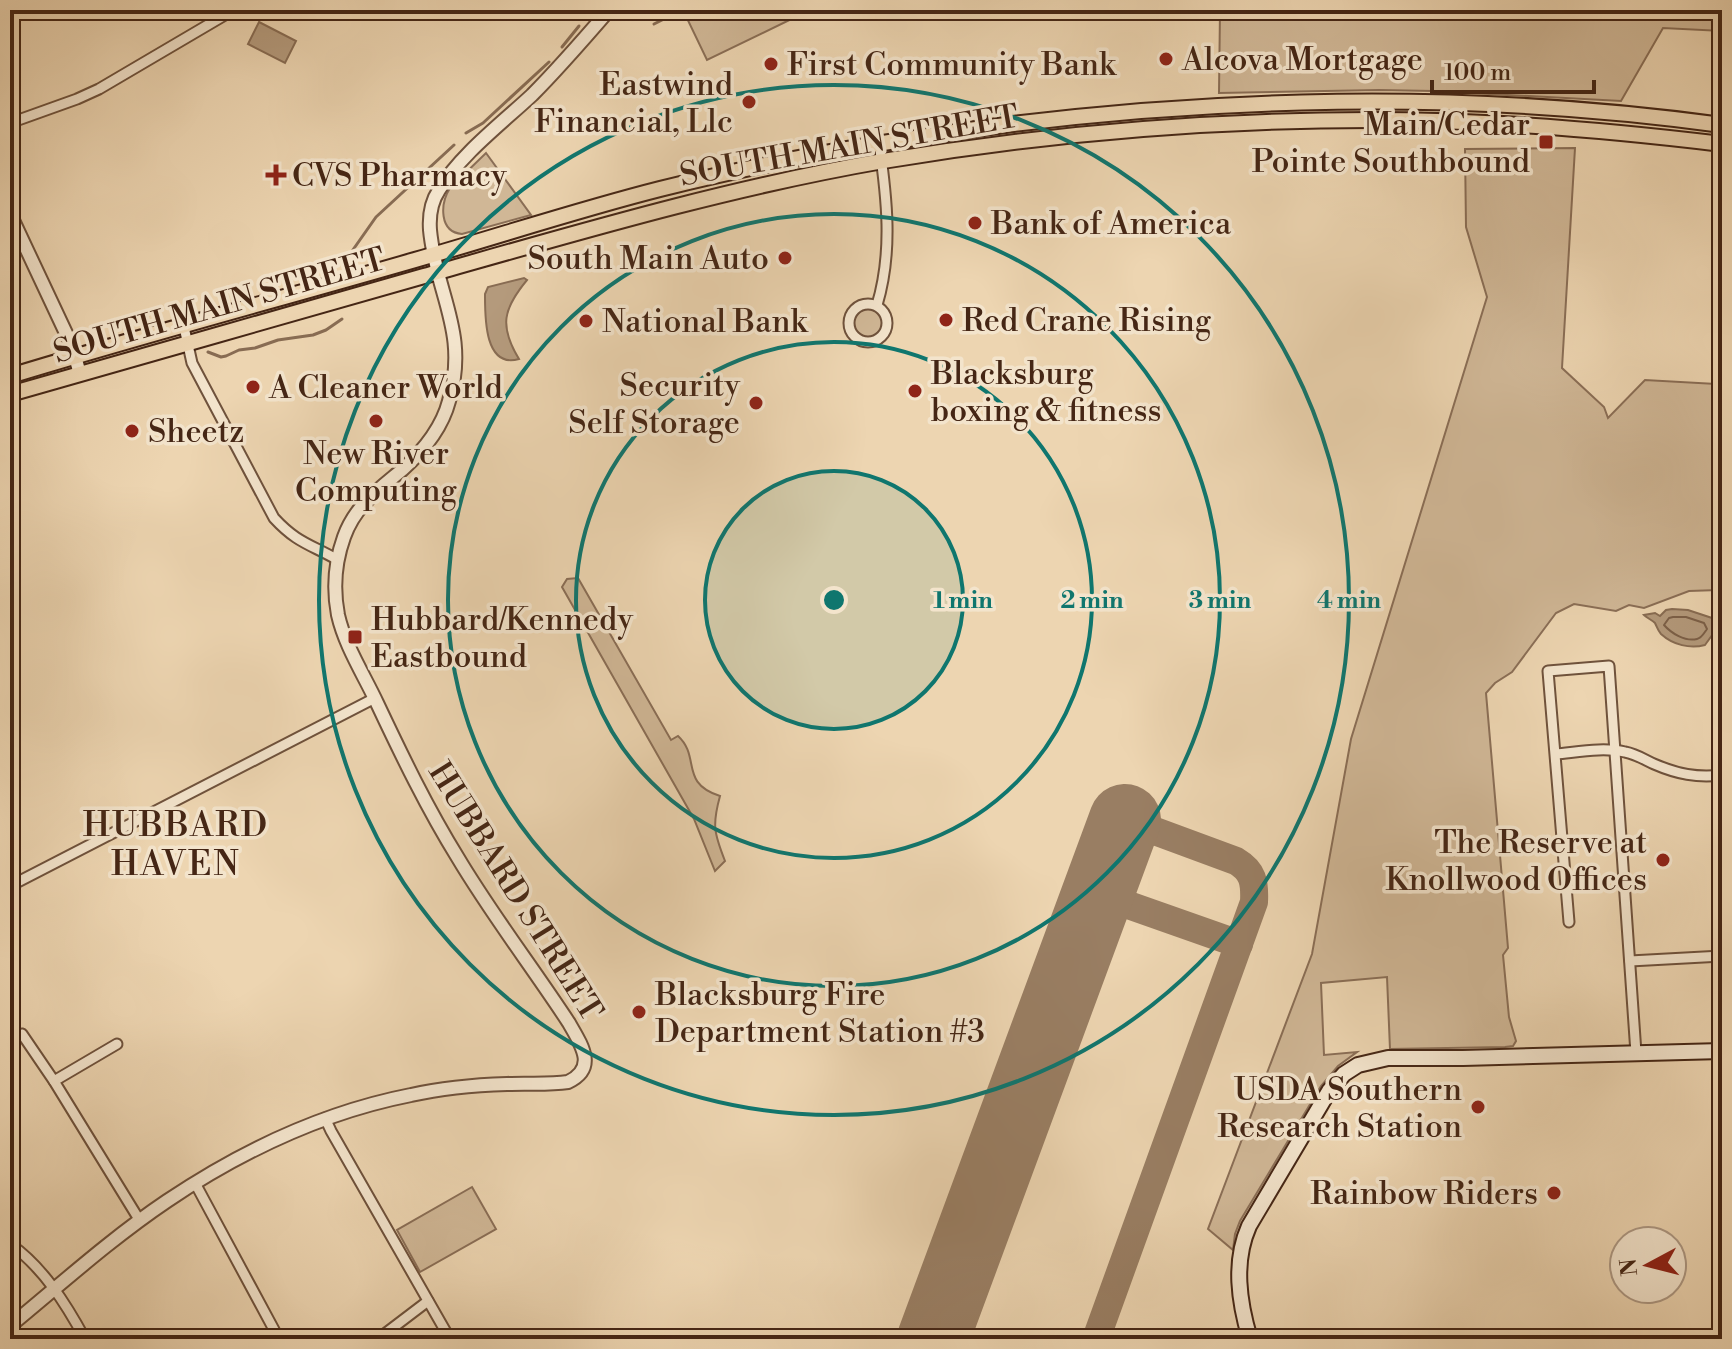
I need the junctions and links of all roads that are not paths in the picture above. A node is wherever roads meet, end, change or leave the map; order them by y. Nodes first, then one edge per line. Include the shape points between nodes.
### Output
1 (609, 10) edge
2 (230, 12) edge
3 (1485, 105) junction
4 (10, 123) edge
5 (1484, 123) junction
6 (1722, 125) edge
7 (879, 143) junction
8 (1722, 144) edge
9 (882, 162) junction
10 (10, 214) edge
11 (434, 255) junction
12 (438, 272) junction
13 (877, 305) junction
14 (184, 327) junction
15 (187, 343) junction
16 (75, 357) junction
17 (80, 374) junction
18 (10, 376) edge
19 (10, 394) edge
20 (338, 560) junction
21 (375, 698) junction
22 (1615, 750) junction
23 (1556, 754) junction
24 (1722, 775) edge
25 (10, 886) edge
26 (1569, 922) dead end
27 (1722, 956) edge
28 (1630, 961) junction
29 (22, 1034) dead end
30 (117, 1044) dead end
31 (1722, 1051) edge
32 (1636, 1053) junction
33 (54, 1081) junction
34 (325, 1118) junction
35 (195, 1183) junction
36 (140, 1221) junction
37 (10, 1244) edge
38 (55, 1290) junction
39 (428, 1301) junction
40 (10, 1326) edge
41 (85, 1339) edge
42 (279, 1339) edge
43 (378, 1339) edge
44 (450, 1339) edge
45 (1250, 1339) edge

1 - 11 street, HUBBARD STREET via 440,189 430,217
2 - 4 street via 99,89
3 - 5 main road
3 - 6 main road, SOUTH MAIN STREET
3 - 7 main road, SOUTH MAIN STREET via 1323,102 1185,108
5 - 8 main road, SOUTH MAIN STREET
5 - 9 main road, SOUTH MAIN STREET via 1201,125 1088,133
7 - 9 street
7 - 11 main road, SOUTH MAIN STREET via 658,190
9 - 12 main road, SOUTH MAIN STREET via 697,200
9 - 13 street via 888,251
10 - 16 street
11 - 12 street, HUBBARD STREET
11 - 14 main road, SOUTH MAIN STREET
12 - 15 main road, SOUTH MAIN STREET
12 - 20 street, HUBBARD STREET via 456,352 449,402 420,452 362,505
13 - 13 street via 865,303 852,311 848,326 859,340 875,341 885,331 887,318
14 - 15 street
14 - 16 main road, SOUTH MAIN STREET
15 - 17 main road, SOUTH MAIN STREET
15 - 20 street via 192,363 274,518 293,537
16 - 17 street
16 - 18 main road, SOUTH MAIN STREET
17 - 19 main road, SOUTH MAIN STREET
20 - 21 street, HUBBARD STREET via 339,617
21 - 25 street
21 - 34 street, HUBBARD STREET via 458,859 581,1045 584,1067 568,1082 413,1094
22 - 23 street
22 - 23 street via 1609,666 1548,671
22 - 24 street via 1687,775
22 - 28 street
23 - 26 street
27 - 28 street
28 - 32 street
29 - 33 street
30 - 33 street
31 - 32 main road
32 - 45 main road via 1388,1058 1344,1074 1322,1101 1244,1237 1238,1271
33 - 36 street
34 - 35 street
34 - 39 street
35 - 36 street
35 - 42 street
36 - 38 street
37 - 38 street
38 - 40 street
38 - 41 street
39 - 43 street
39 - 44 street

